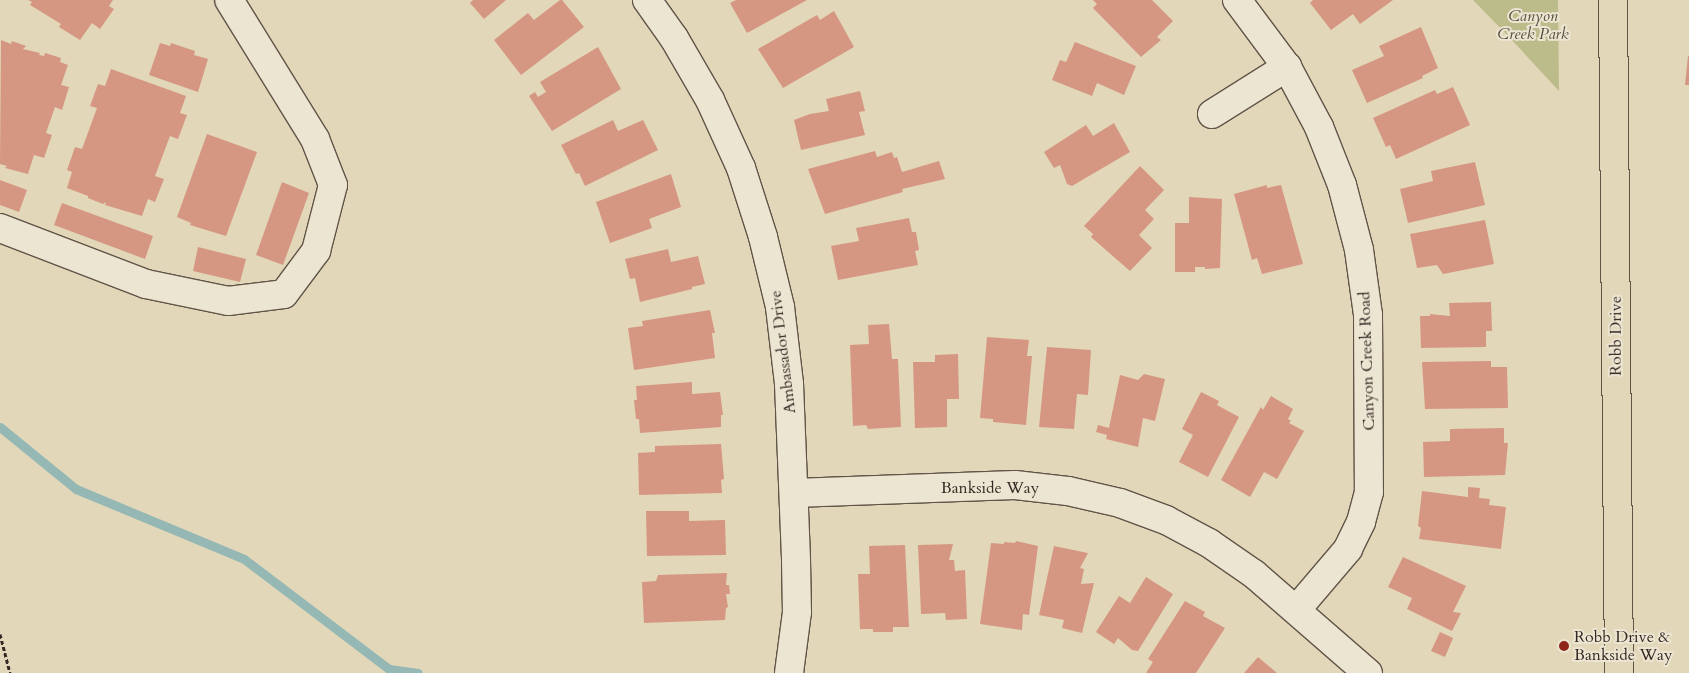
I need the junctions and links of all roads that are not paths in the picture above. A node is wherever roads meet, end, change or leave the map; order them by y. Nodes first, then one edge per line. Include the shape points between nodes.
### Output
1 (229, 0) edge
2 (648, 0) edge
3 (1236, 0) edge
4 (1613, 0) edge
5 (1287, 67) junction
6 (1212, 114) dead end
7 (0, 228) edge
8 (794, 493) junction
9 (1296, 610) junction
10 (789, 673) edge
11 (1368, 673) edge
12 (1619, 673) edge

1 - 7 street via 315,139 333,185 316,251 284,294 228,301 146,284
2 - 8 street, Ambassador Drive via 710,100 740,168 763,237 780,307 788,375
3 - 5 street, Canyon Creek Road
4 - 12 main road, Robb Drive
5 - 6 street
5 - 9 street, Canyon Creek Road via 1319,126 1342,185 1359,250 1368,315 1369,492 1361,522 1348,548
8 - 9 street, Bankside Way via 1015,485 1120,503 1166,520 1209,543 1254,574
8 - 10 street, Ambassador Drive via 797,612
9 - 11 street, Bankside Way

